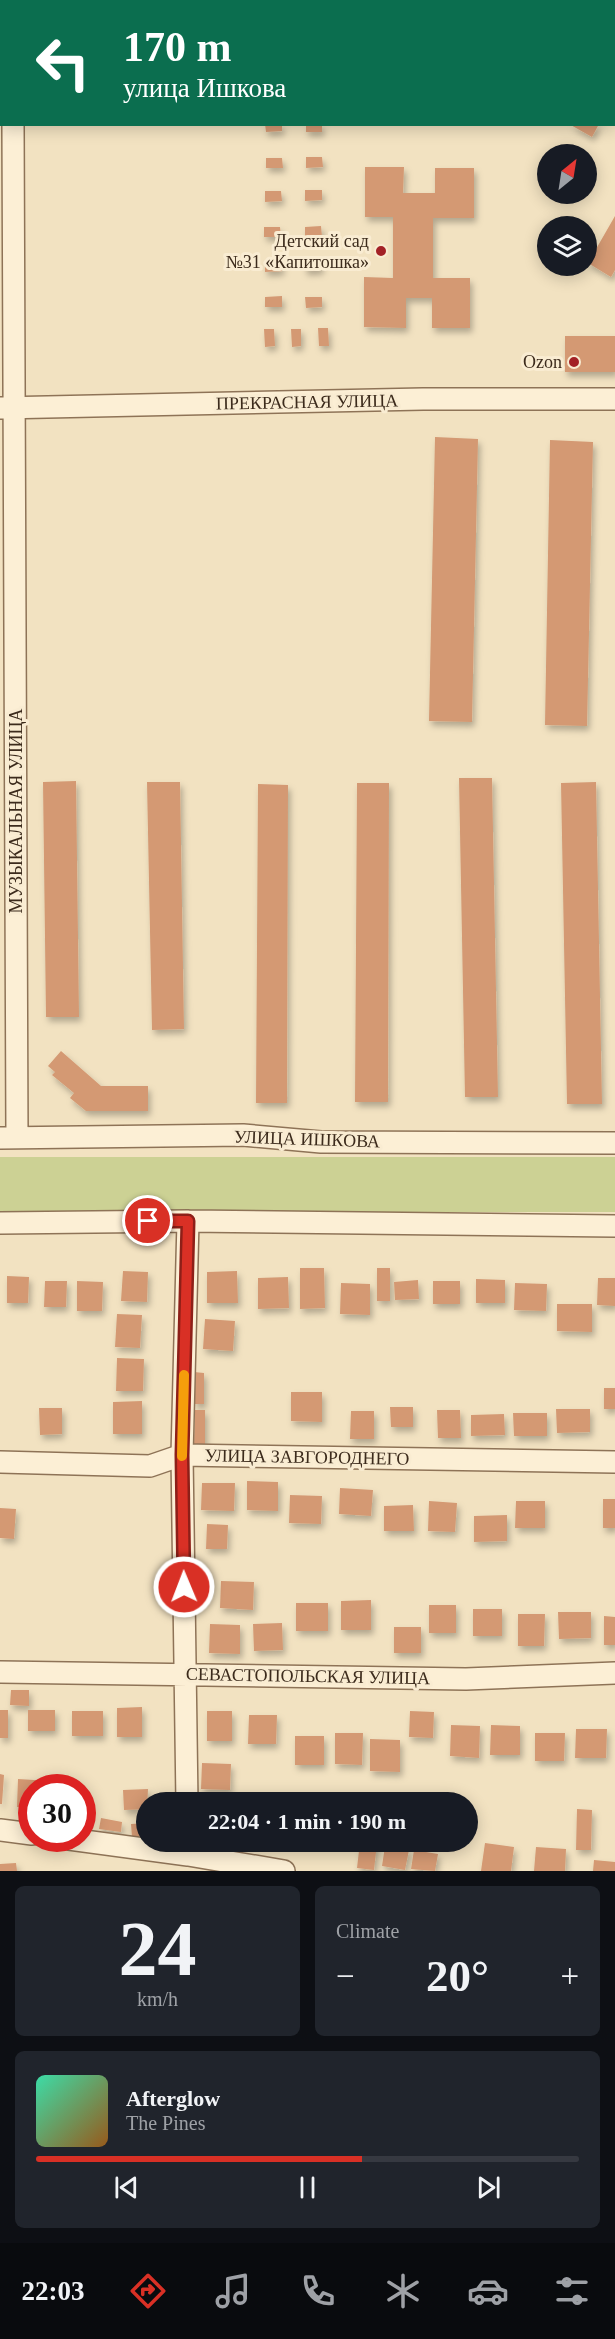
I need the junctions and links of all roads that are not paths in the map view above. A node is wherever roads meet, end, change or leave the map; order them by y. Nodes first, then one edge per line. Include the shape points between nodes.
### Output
1 (13, 126) edge
2 (615, 399) edge
3 (7, 408) edge
4 (8, 1138) edge
5 (615, 1143) edge
6 (188, 1221) junction
7 (0, 1223) edge
8 (615, 1226) edge
9 (182, 1455) junction
10 (0, 1462) edge
11 (615, 1462) edge
12 (0, 1672) edge
13 (615, 1673) edge
14 (185, 1674) junction
15 (187, 1792) edge
16 (0, 1830) edge
17 (18, 1832) edge
18 (96, 1841) edge
19 (136, 1844) edge
20 (205, 1852) edge
21 (284, 1871) edge

1 - 3 street, МУЗЫКАЛЬНАЯ УЛИЦА
2 - 3 street, ПРЕКРАСНАЯ УЛИЦА
3 - 4 street, МУЗЫКАЛЬНАЯ УЛИЦА
4 - 5 street, УЛИЦА ИШКОВА via 243,1135 321,1142
6 - 7 street
6 - 8 street
6 - 9 street
9 - 10 street, УЛИЦА ЗАВГОРОДНЕГО via 150,1466
9 - 11 street, УЛИЦА ЗАВГОРОДНЕГО
9 - 14 street
12 - 14 street, СЕВАСТОПОЛЬСКАЯ УЛИЦА
13 - 14 street, СЕВАСТОПОЛЬСКАЯ УЛИЦА via 466,1679
14 - 15 street
16 - 17 street
18 - 19 street
20 - 21 street

